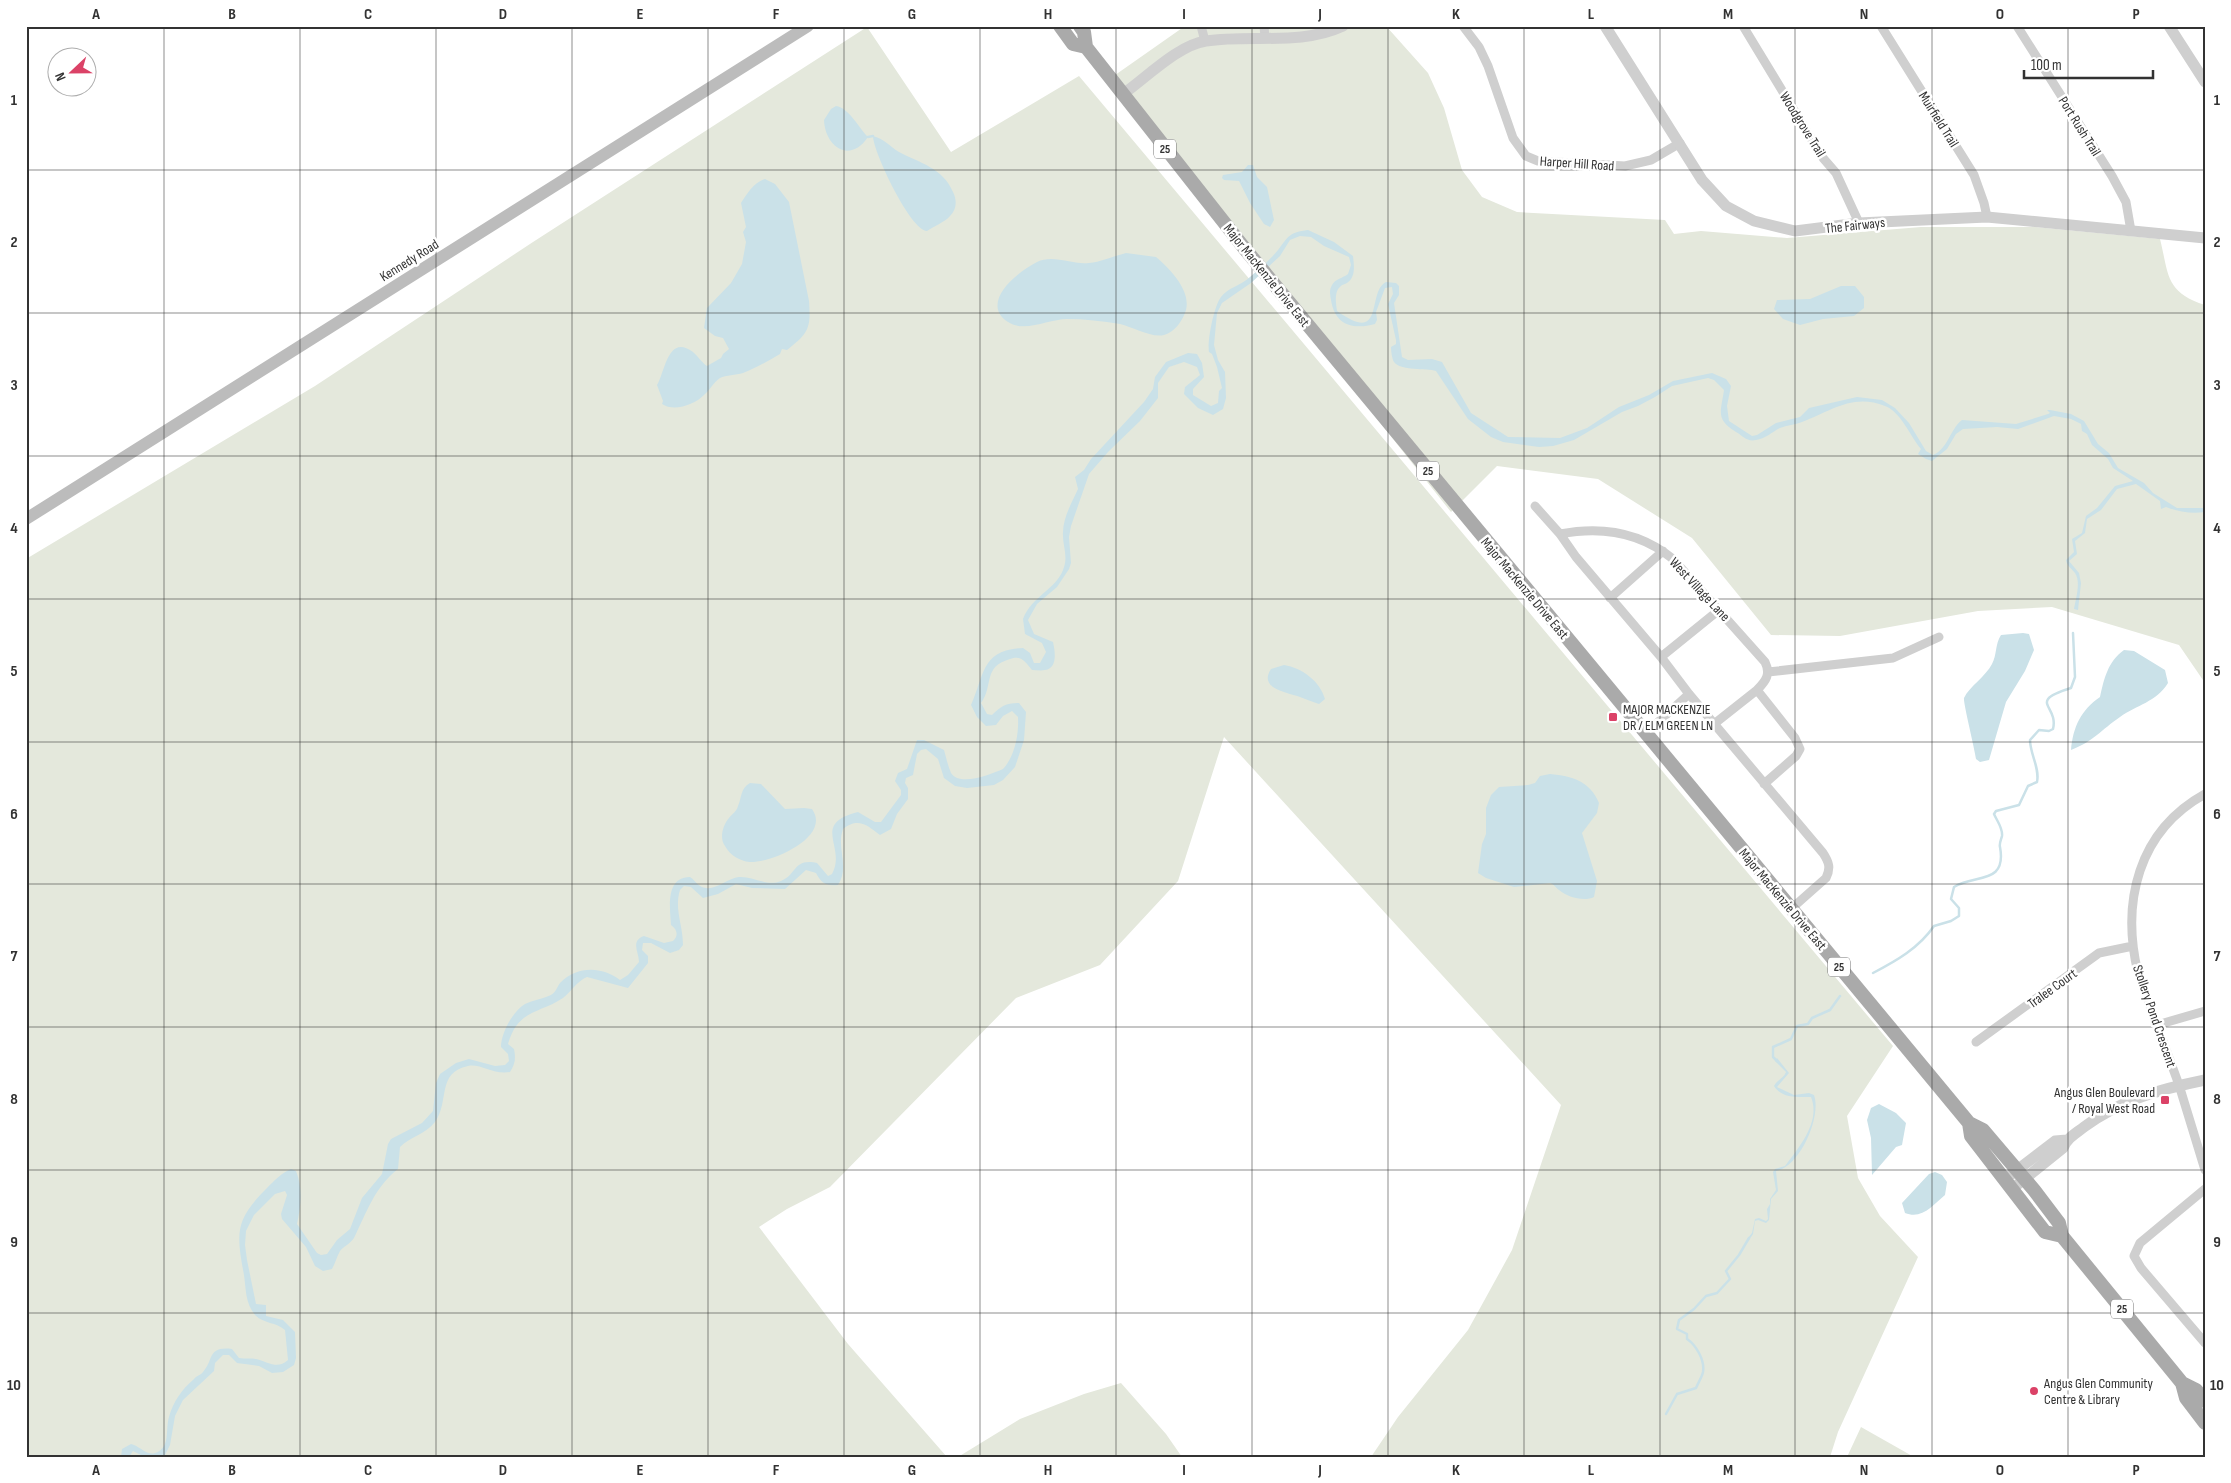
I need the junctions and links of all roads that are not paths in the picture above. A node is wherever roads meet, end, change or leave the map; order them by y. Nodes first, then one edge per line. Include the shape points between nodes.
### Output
1 (808, 26) edge
2 (1060, 26) edge
3 (1080, 26) edge
4 (1201, 26) edge
5 (1343, 26) edge
6 (1463, 26) edge
7 (1605, 26) edge
8 (1743, 26) edge
9 (1881, 26) edge
10 (2017, 26) edge
11 (2172, 27) edge
12 (1264, 32) edge
13 (1205, 41) junction
14 (1086, 48) junction
15 (2205, 82) edge
16 (1122, 94) junction
17 (1680, 143) junction
18 (1987, 217) junction
19 (1859, 223) junction
20 (2131, 231) junction
21 (2205, 238) edge
22 (1535, 506) dead end
23 (26, 519) edge
24 (1560, 534) junction
25 (1663, 551) junction
26 (1610, 598) junction
27 (1719, 610) junction
28 (1939, 637) dead end
29 (1661, 657) junction
30 (1768, 672) junction
31 (1757, 690) junction
32 (1689, 694) junction
33 (1714, 724) junction
34 (1646, 733) junction
35 (1764, 784) junction
36 (2205, 794) edge
37 (1791, 909) junction
38 (2133, 946) junction
39 (2205, 1011) edge
40 (2157, 1024) junction
41 (1976, 1042) dead end
42 (2205, 1080) edge
43 (2179, 1085) junction
44 (1969, 1124) junction
45 (2205, 1170) edge
46 (2020, 1174) junction
47 (2008, 1184) junction
48 (2205, 1189) edge
49 (2062, 1236) junction
50 (2205, 1344) edge
51 (2182, 1382) junction
52 (2205, 1401) edge
53 (2205, 1423) edge

1 - 23 main road, Kennedy Road
2 - 14 main road, Major MacKenzie Drive East / 25 via 1073,44
3 - 14 main road, Major MacKenzie Drive East / 25
4 - 13 street
5 - 12 street via 1308,37
6 - 17 street, Harper Hill Road via 1485,59 1513,138 1526,156 1538,161 1625,166 1652,160
7 - 17 street, The Fairways
8 - 19 street, Woodgrove Trail via 1836,173
9 - 18 street, Muirfield Trail via 1974,175
10 - 20 street, Port Rush Trail via 2112,176 2126,202
11 - 15 street
12 - 13 street
13 - 16 street via 1184,49
14 - 16 main road, Major MacKenzie Drive East / 25
16 - 34 main road, Major MacKenzie Drive East / 25 via 1245,249
17 - 19 street, The Fairways via 1715,195 1726,206 1754,221 1794,231
18 - 19 street, The Fairways
18 - 20 street, The Fairways
20 - 21 street, The Fairways
22 - 24 street
24 - 25 street, West Village Lane via 1593,529 1608,531 1642,540
24 - 26 street
25 - 26 street
25 - 27 street, West Village Lane via 1683,568
26 - 29 street
27 - 29 street
27 - 30 street, West Village Lane via 1765,662
28 - 30 street via 1893,658
29 - 32 street
30 - 31 street
31 - 33 street
31 - 35 street via 1800,749
32 - 33 street
32 - 34 street
33 - 35 street
34 - 37 main road, Major MacKenzie Drive East / 25
35 - 37 street via 1828,861 1826,878
36 - 38 street, Stollery Pond Crescent via 2170,818 2146,852 2134,902
37 - 44 main road, Major MacKenzie Drive East / 25
38 - 40 street, Stollery Pond Crescent via 2138,974
38 - 41 street, Tralee Court via 2099,953
39 - 40 street
40 - 43 street, Stollery Pond Crescent
42 - 43 street
43 - 45 street, Stollery Pond Crescent
43 - 46 street via 2125,1102 2092,1121 2066,1140 2063,1148
44 - 46 main road, Major MacKenzie Drive East / 25 via 1983,1130
44 - 47 main road, Major MacKenzie Drive East / 25 via 1971,1136
46 - 47 street
46 - 49 main road, Major MacKenzie Drive East / 25 via 2059,1223
47 - 49 main road, Major MacKenzie Drive East / 25 via 2045,1232
48 - 50 street via 2140,1243 2134,1256 2140,1268
49 - 51 main road, Major MacKenzie Drive East / 25
51 - 52 main road, Major MacKenzie Drive East / 25 via 2196,1390
51 - 53 main road, Major MacKenzie Drive East / 25 via 2186,1398

